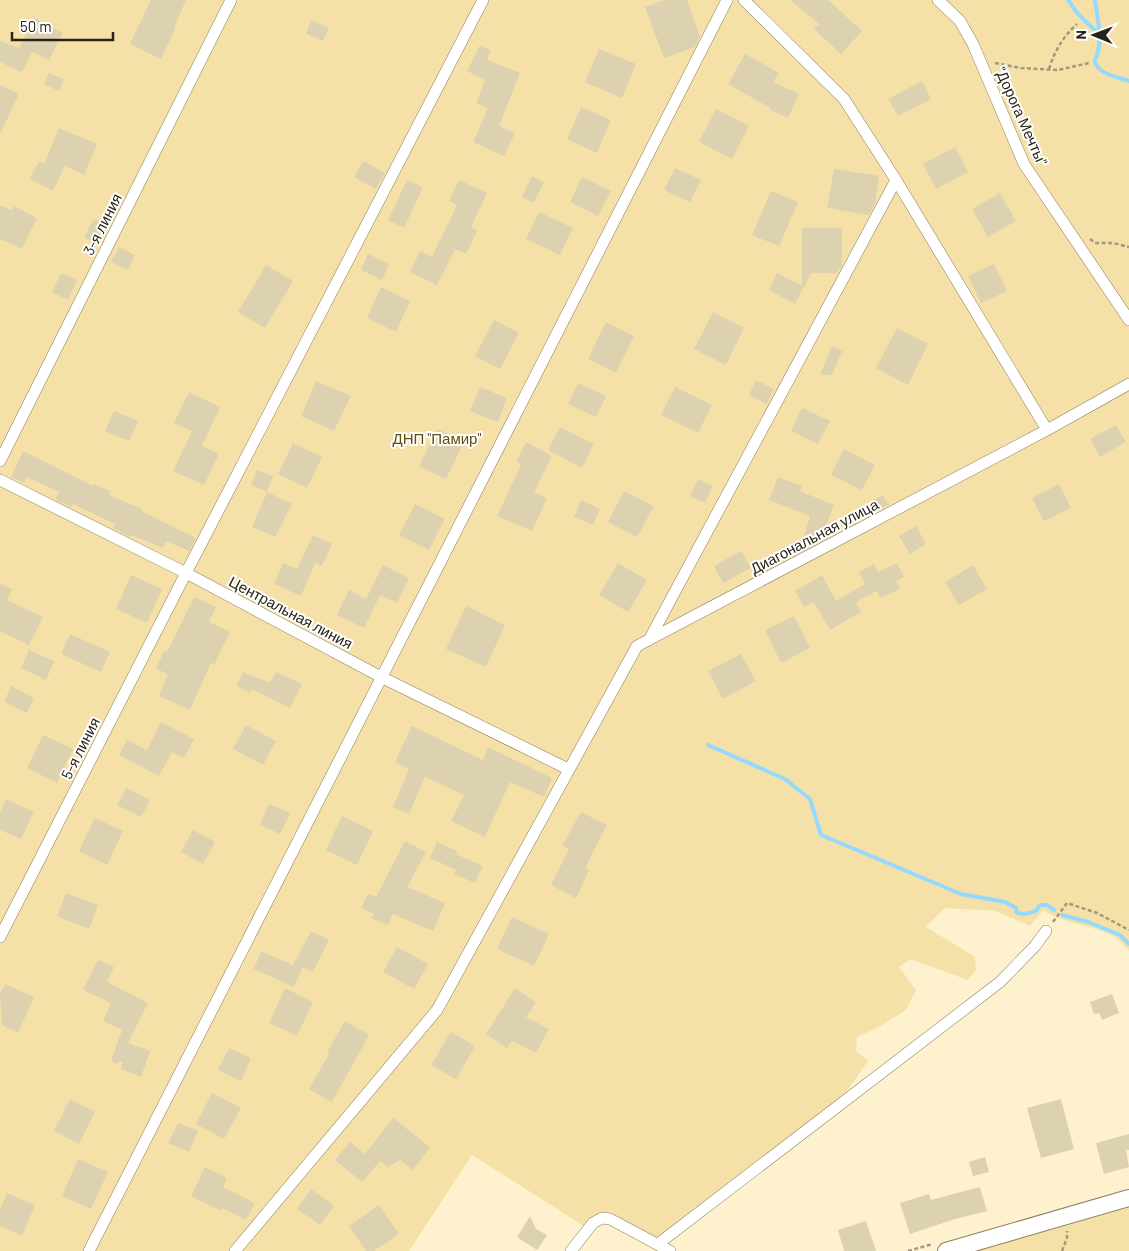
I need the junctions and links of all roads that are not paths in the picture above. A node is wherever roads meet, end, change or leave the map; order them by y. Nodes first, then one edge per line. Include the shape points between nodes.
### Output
1 (231, 0) edge
2 (483, 0) edge
3 (727, 0) edge
4 (744, 0) edge
5 (938, 0) edge
6 (896, 180) junction
7 (1129, 320) edge
8 (1129, 384) edge
9 (1047, 430) junction
10 (0, 461) edge
11 (0, 480) edge
12 (186, 574) junction
13 (649, 640) junction
14 (383, 678) junction
15 (568, 769) junction
16 (1046, 931) road end
17 (0, 937) edge
18 (1129, 1198) edge
19 (658, 1244) junction
20 (89, 1251) edge
21 (235, 1251) edge
22 (572, 1251) edge
23 (670, 1251) edge
24 (946, 1251) edge

1 - 10 street, 3-я линия
2 - 12 street, 5-я линия
3 - 14 street
4 - 6 street via 844,99
5 - 7 street, "Дорога Мечты'' via 960,21 973,44 1024,164
6 - 9 street
6 - 13 street
8 - 9 street, Диагональная улица
9 - 13 street, Диагональная улица
11 - 12 street, Центральная линия
12 - 14 street, Центральная линия
12 - 17 street, 5-я линия
13 - 15 street, Диагональная улица via 637,646
14 - 15 street, Центральная линия
14 - 20 street
15 - 21 street, Диагональная улица via 437,1010
16 - 19 street via 1000,982
18 - 24 street
19 - 22 street via 602,1218 593,1223
19 - 23 street

